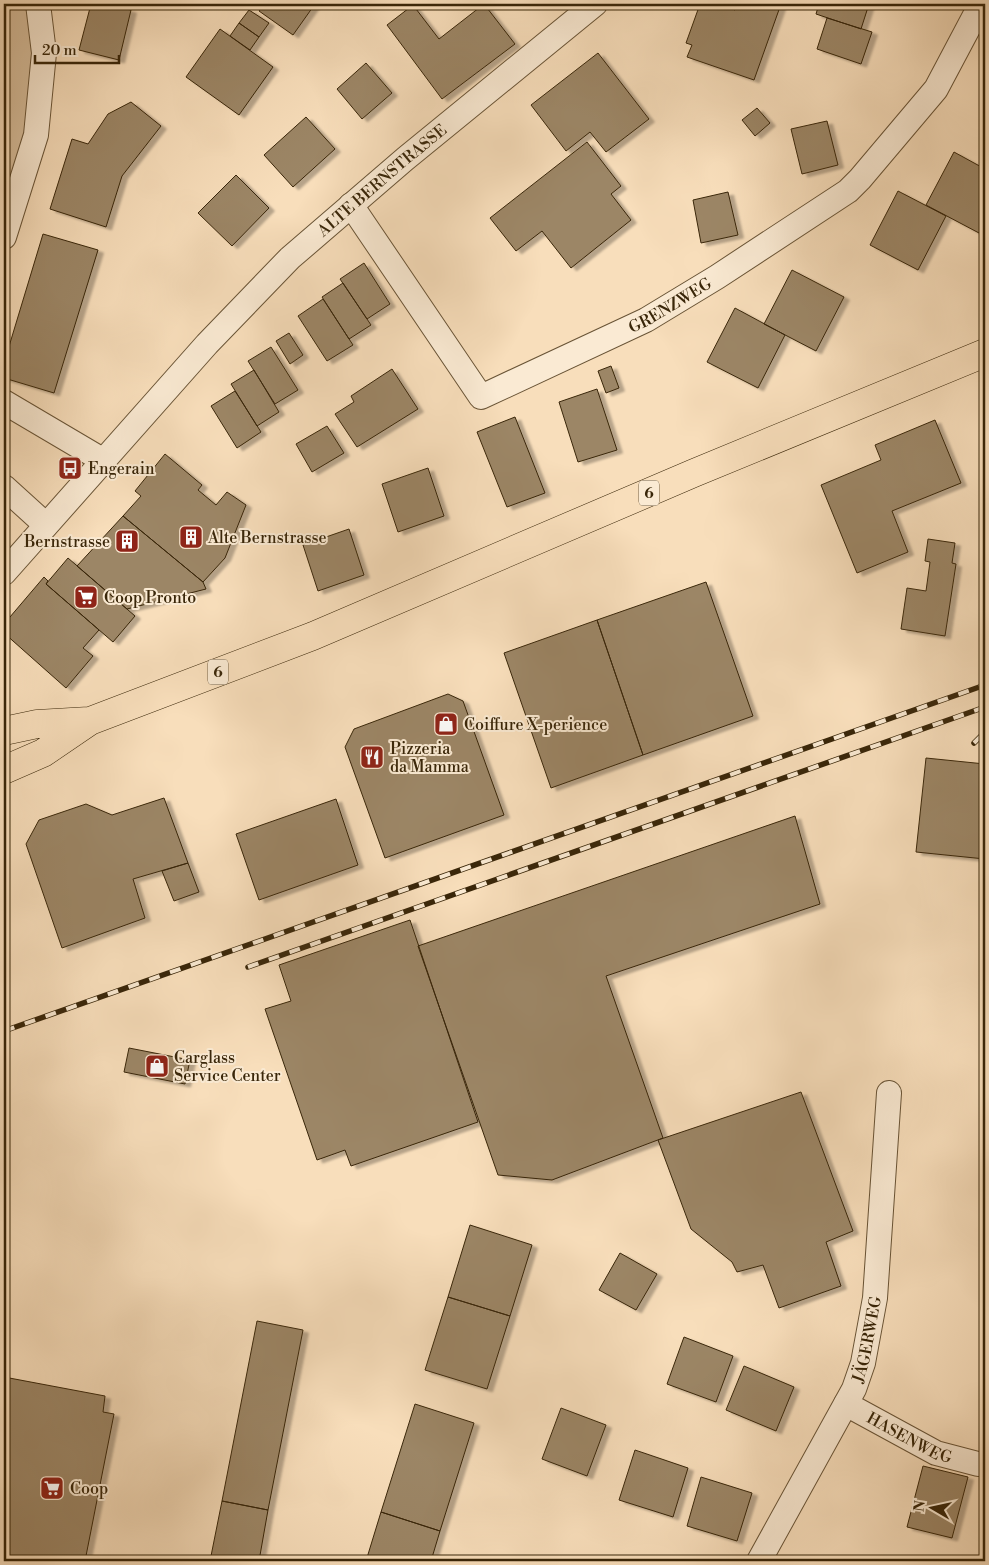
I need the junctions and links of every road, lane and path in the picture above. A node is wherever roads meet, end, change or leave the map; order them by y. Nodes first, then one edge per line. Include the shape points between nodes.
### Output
1 (38, 4) edge
2 (595, 4) edge
3 (981, 4) edge
4 (352, 205) junction
5 (4, 237) edge
6 (985, 353) edge
7 (4, 402) edge
8 (104, 461) junction
9 (4, 486) edge
10 (46, 525) junction
11 (4, 573) edge
12 (90, 721) junction
13 (4, 732) edge
14 (4, 770) edge
15 (889, 1093) dead end
16 (846, 1404) junction
17 (978, 1464) dead end
18 (759, 1561) edge

1 - 5 street via 44,53 36,135
2 - 4 street, ALTE BERNSTRASSE
3 - 4 street, GRENZWEG via 936,89 848,191 646,320 481,397
4 - 8 street, ALTE BERNSTRASSE via 290,258 235,314
6 - 12 main road, 6 via 313,636
7 - 8 street
8 - 10 street, ALTE BERNSTRASSE
9 - 10 street
10 - 11 street, ALTE BERNSTRASSE
12 - 13 main road, 6 via 37,724
12 - 14 main road, 6 via 43,753
15 - 16 street, JÄGERWEG via 875,1298 863,1363
16 - 17 street, HASENWEG via 936,1453
16 - 18 street, JÄGERWEG

